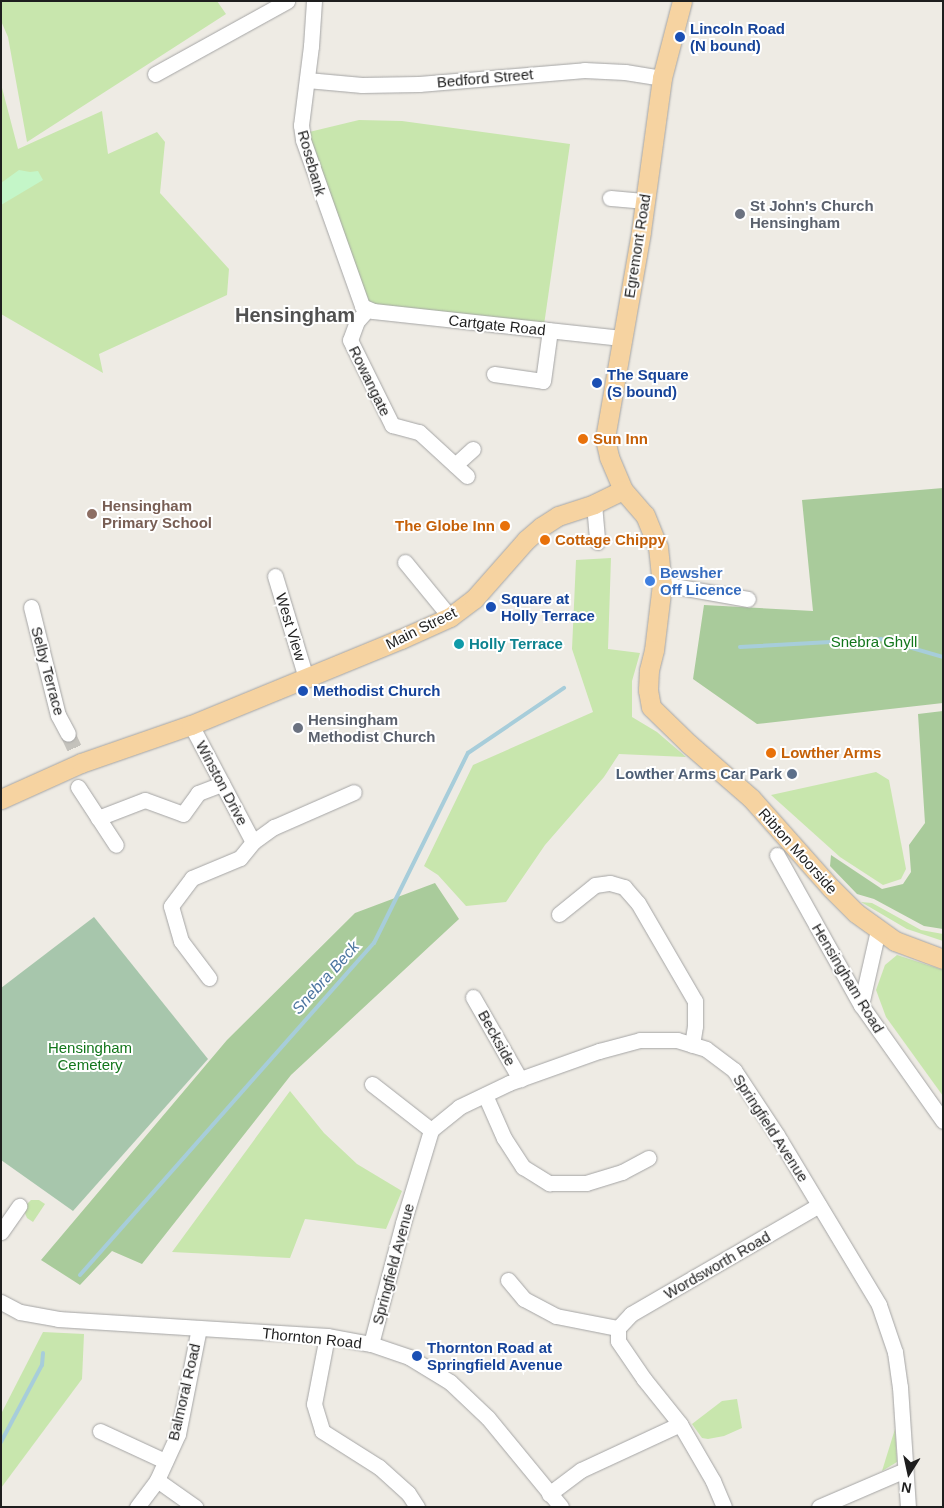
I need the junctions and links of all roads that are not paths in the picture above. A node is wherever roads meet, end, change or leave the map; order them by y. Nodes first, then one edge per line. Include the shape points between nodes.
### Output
1 (287, 1) edge
2 (314, 1) edge
3 (682, 1) edge
4 (155, 74) dead end
5 (662, 78) junction
6 (307, 80) junction
7 (610, 198) dead end
8 (644, 202) junction
9 (370, 310) junction
10 (550, 330) junction
11 (622, 338) junction
12 (494, 374) dead end
13 (473, 449) dead end
14 (455, 465) junction
15 (466, 476) dead end
16 (623, 490) junction
17 (594, 504) junction
18 (597, 542) dead end
19 (406, 562) dead end
20 (275, 576) dead end
21 (662, 584) junction
22 (748, 599) dead end
23 (31, 607) dead end
24 (450, 616) junction
25 (306, 678) junction
26 (191, 725) junction
27 (68, 734) tunnel mouth
28 (222, 784) junction
29 (78, 787) dead end
30 (354, 792) dead end
31 (1, 799) edge
32 (98, 818) junction
33 (254, 842) junction
34 (116, 845) dead end
35 (777, 855) dead end
36 (559, 914) dead end
37 (878, 930) junction
38 (939, 956) edge
39 (208, 978) dead end
40 (473, 997) dead end
41 (861, 1005) junction
42 (692, 1045) junction
43 (520, 1080) junction
44 (372, 1084) dead end
45 (485, 1095) junction
46 (943, 1121) edge
47 (432, 1130) junction
48 (648, 1158) dead end
49 (819, 1205) junction
50 (18, 1214) dead end
51 (1, 1232) edge
52 (508, 1280) dead end
53 (1, 1302) edge
54 (199, 1328) junction
55 (618, 1328) junction
56 (327, 1336) junction
57 (371, 1344) junction
58 (680, 1424) junction
59 (100, 1431) dead end
60 (165, 1461) junction
61 (905, 1470) junction
62 (156, 1480) junction
63 (550, 1494) junction
64 (137, 1507) edge
65 (196, 1507) edge
66 (417, 1507) edge
67 (561, 1507) edge
68 (724, 1507) edge
69 (819, 1507) edge
70 (908, 1507) edge

1 - 4 street
2 - 6 street, Rosebank
3 - 5 main road, Egremont Road
5 - 6 street, Bedford Street via 584,70 419,84 362,85
5 - 8 main road, Egremont Road
6 - 9 street, Rosebank via 301,125 304,146 352,284 362,306
7 - 8 street
8 - 11 main road, Egremont Road
9 - 10 street, Cartgate Road
9 - 14 street, Rowangate via 358,321 350,340 392,425 419,432
10 - 11 street, Cartgate Road
10 - 12 street via 543,381
11 - 16 main road, Egremont Road via 606,439 609,457
13 - 14 street
14 - 15 street, Rowangate
16 - 17 main road, Main Street
16 - 21 main road via 645,515 658,547
17 - 18 street
17 - 24 main road, Main Street via 558,516 541,527 474,599
19 - 24 street
20 - 25 street, West View
21 - 22 street
21 - 37 main road, Ribton Moorside via 648,690 651,708 751,798 831,888
23 - 27 street, Selby Terrace via 58,715
24 - 25 main road, Main Street
25 - 26 main road, Main Street
26 - 28 street, Winston Drive
26 - 31 main road, Main Street via 79,757
28 - 32 street via 198,793 183,814 146,800
28 - 33 street, Winston Drive
29 - 32 street
30 - 33 street, Winston Drive via 274,827
32 - 34 street
33 - 39 street, Winston Drive via 240,858 192,878 172,906 181,941
35 - 41 street, Hensingham Road
36 - 42 street via 595,885 610,883 624,887 638,902 695,1001
37 - 38 main road, Ribton Moorside via 896,941
37 - 41 street
40 - 43 street, Beckside
41 - 46 street, Hensingham Road
42 - 43 street, Springfield Avenue via 677,1040 640,1040 599,1051
42 - 49 street, Springfield Avenue via 706,1049 734,1070
43 - 45 street, Springfield Avenue
44 - 47 street
45 - 47 street, Springfield Avenue via 458,1108
45 - 48 street via 504,1138 523,1167 549,1183 586,1183 622,1172
47 - 57 street, Springfield Avenue
49 - 55 street, Wordsworth Road via 631,1314
49 - 61 street, Springfield Avenue via 879,1305 896,1352
50 - 51 street
52 - 55 street via 524,1299 556,1316
53 - 54 street, Thornton Road via 20,1312 58,1319
54 - 56 street, Thornton Road
54 - 60 street, Balmoral Road via 178,1434
55 - 58 street via 618,1341 644,1380
56 - 57 street, Thornton Road
56 - 66 street via 314,1404 322,1431 379,1467 408,1493
57 - 63 street, Thornton Road via 409,1357 450,1382 488,1418
58 - 63 street via 581,1470
58 - 68 street
59 - 60 street
60 - 62 street, Balmoral Road
61 - 69 street
61 - 70 street, Springfield Avenue
62 - 64 street, Balmoral Road
62 - 65 street
63 - 67 street, Thornton Road

